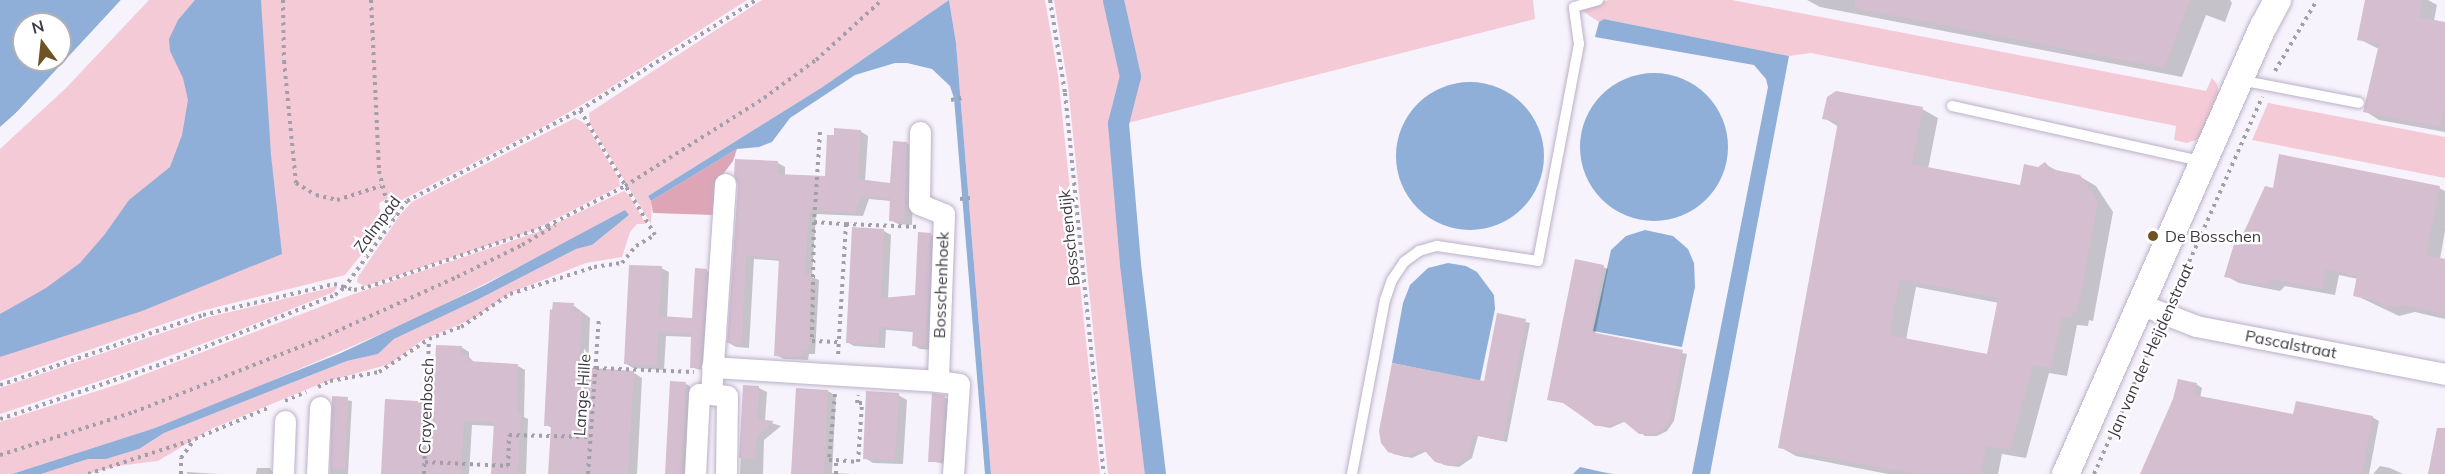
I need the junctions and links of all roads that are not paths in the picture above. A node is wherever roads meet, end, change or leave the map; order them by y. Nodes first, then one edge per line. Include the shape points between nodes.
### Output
1 (1598, 0) edge
2 (2277, 0) edge
3 (2240, 80) junction
4 (2359, 104) dead end
5 (1952, 106) dead end
6 (920, 132) dead end
7 (2204, 162) junction
8 (725, 184) dead end
9 (2140, 304) junction
10 (2445, 374) edge
11 (712, 378) junction
12 (938, 381) junction
13 (320, 407) dead end
14 (285, 421) dead end
15 (283, 474) edge
16 (317, 474) edge
17 (695, 474) edge
18 (726, 474) edge
19 (953, 474) edge
20 (1352, 474) edge
21 (2065, 474) edge

1 - 20 lane via 1574,7 1579,44 1538,261 1437,246 1419,251 1404,262 1385,300
2 - 3 street, Jan van der Heijdenstraat
3 - 4 lane
3 - 7 street, Jan van der Heijdenstraat
5 - 7 lane
6 - 12 street, Bosschenhoek via 919,204 944,214
7 - 9 street, Jan van der Heijdenstraat
8 - 11 street
9 - 10 street, Pascalstraat via 2196,326
9 - 21 street, Jan van der Heijdenstraat
11 - 12 street via 836,384
11 - 17 street via 699,394
11 - 18 street via 727,396
12 - 19 street via 959,384
13 - 16 street
14 - 15 street

